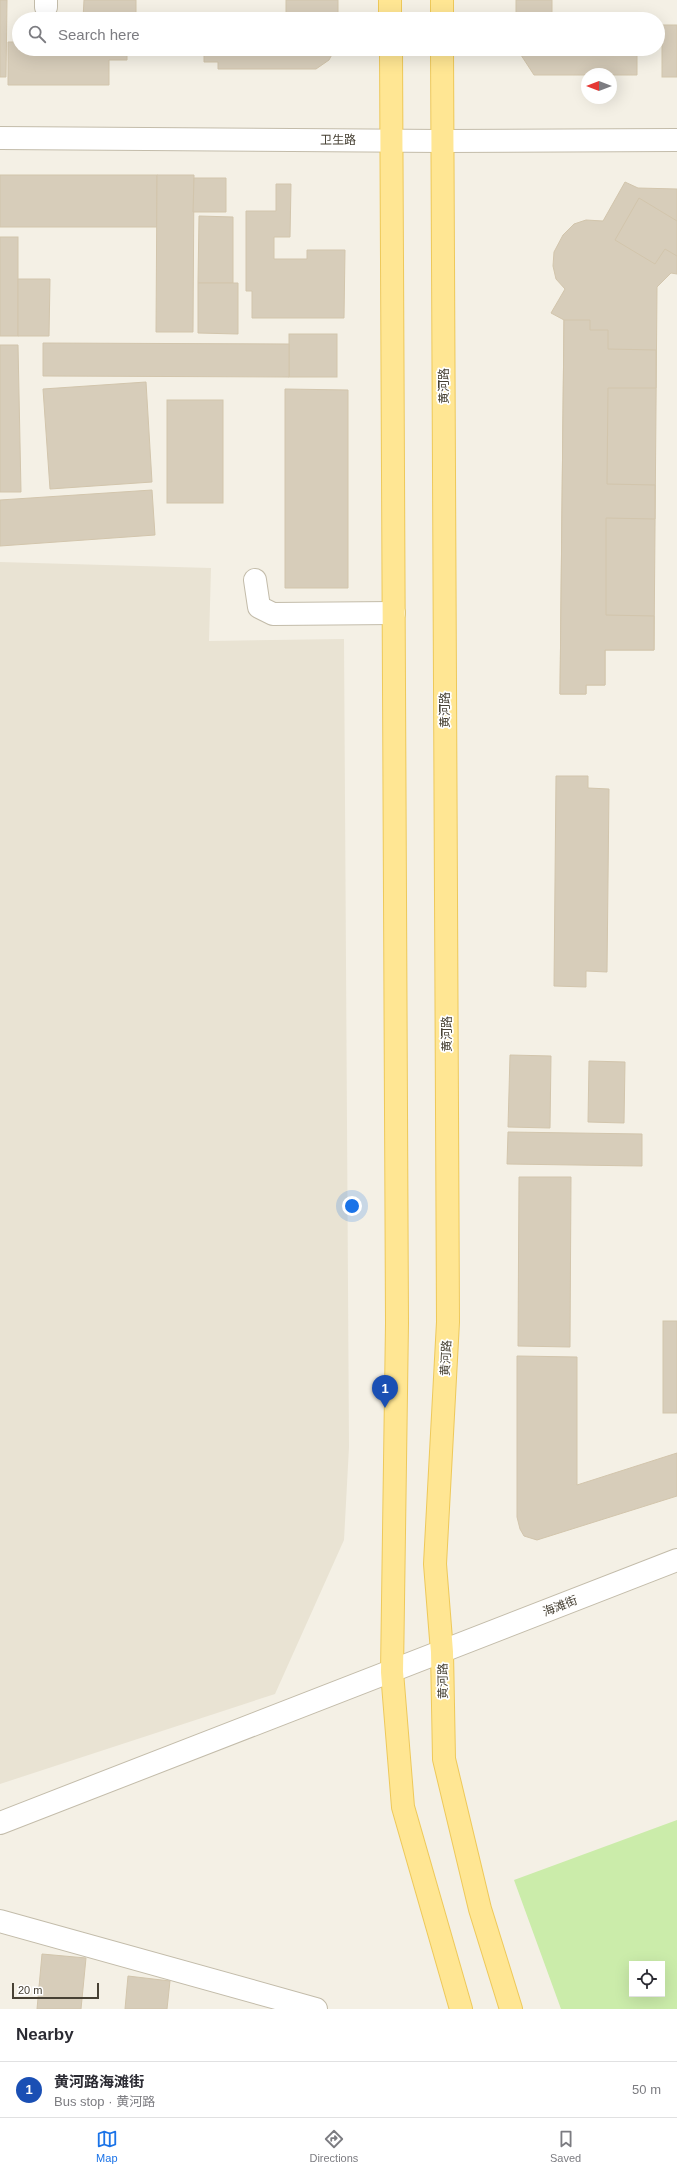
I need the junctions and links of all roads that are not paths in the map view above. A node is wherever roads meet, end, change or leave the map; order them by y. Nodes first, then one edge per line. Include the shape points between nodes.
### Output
1 (390, 0) edge
2 (442, 0) edge
3 (390, 12) edge
4 (442, 12) edge
5 (391, 56) edge
6 (442, 56) edge
7 (0, 138) edge
8 (392, 140) junction
9 (677, 140) edge
10 (443, 141) junction
11 (255, 580) dead end
12 (394, 613) junction
13 (677, 1560) edge
14 (442, 1652) junction
15 (392, 1672) junction
16 (0, 1823) edge
17 (0, 1921) edge
18 (316, 2009) edge
19 (461, 2009) edge
20 (511, 2009) edge

1 - 3 main road
2 - 4 main road
5 - 8 main road
6 - 10 main road, 黄河路
7 - 8 street, 卫生路
8 - 10 street, 卫生路
8 - 12 main road
9 - 10 street, 卫生路
10 - 14 main road, 黄河路 via 448,1322 435,1564
11 - 12 street via 258,606 273,614
12 - 15 main road via 397,1323
13 - 14 street, 海滩街
14 - 15 street, 海滩街
14 - 20 main road, 黄河路 via 444,1759 480,1909
15 - 16 street, 海滩街
15 - 19 main road via 404,1807
17 - 18 street

